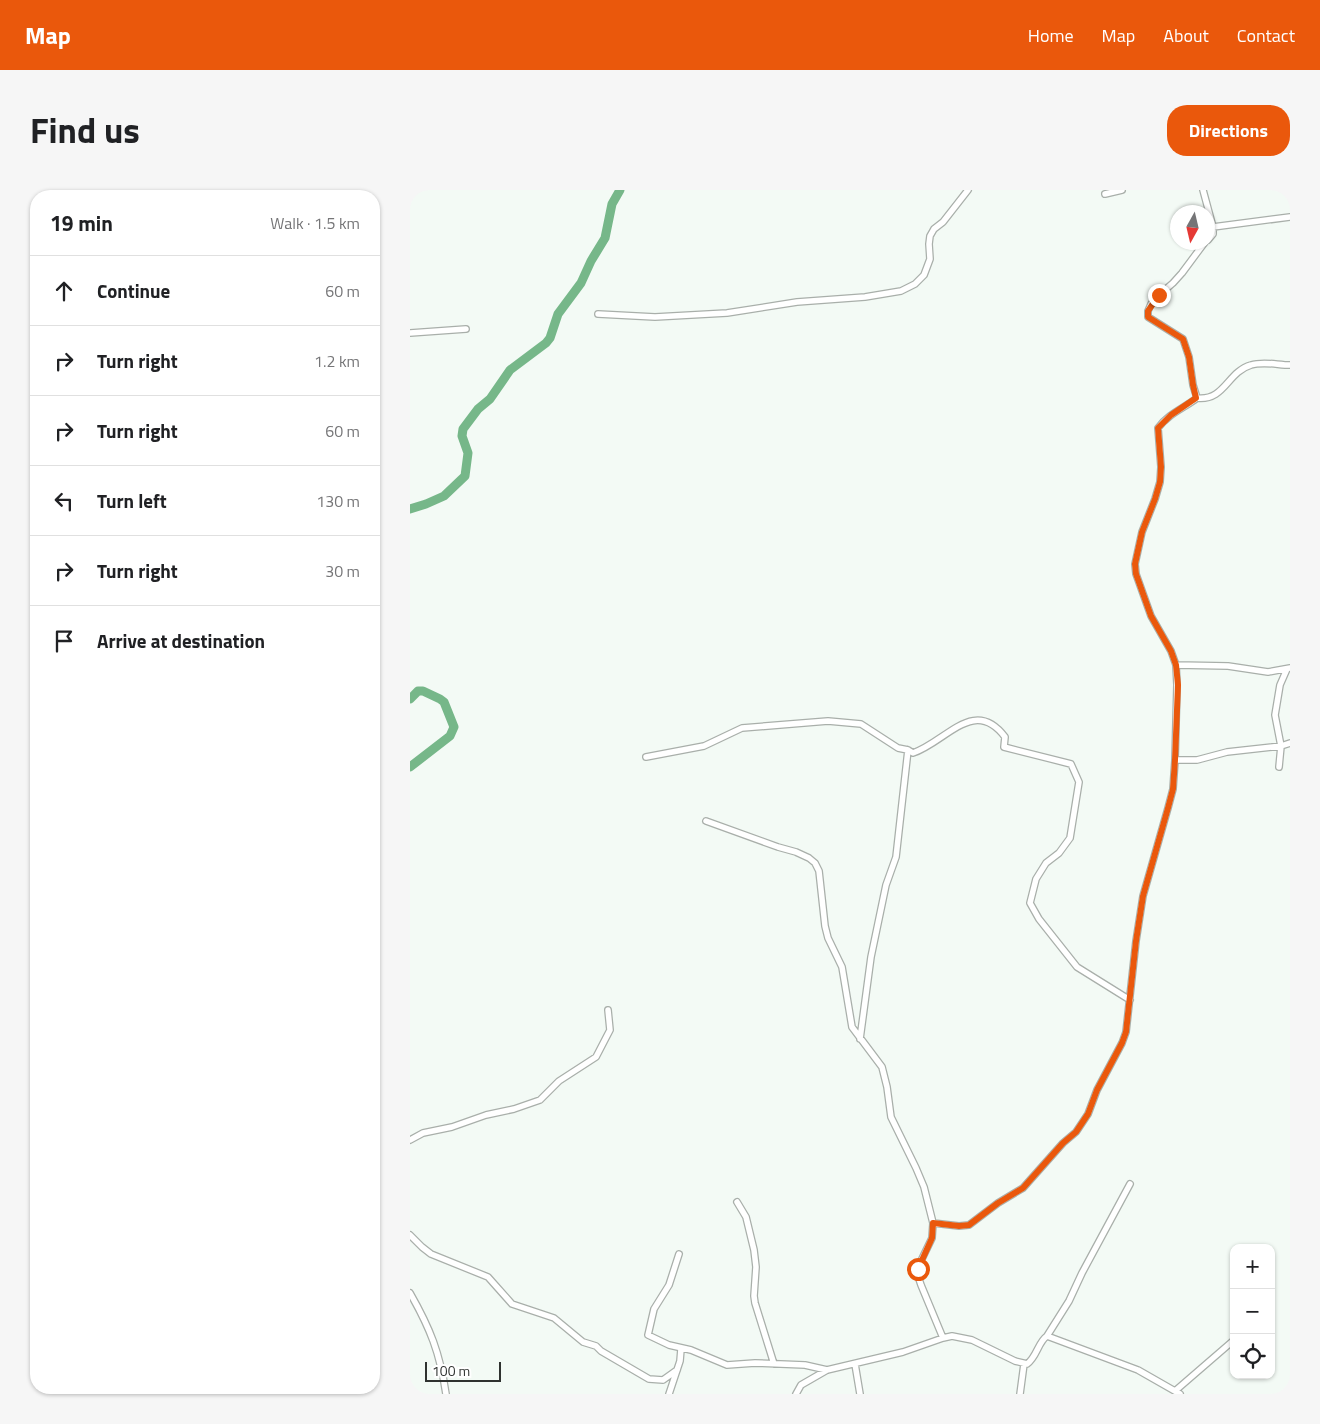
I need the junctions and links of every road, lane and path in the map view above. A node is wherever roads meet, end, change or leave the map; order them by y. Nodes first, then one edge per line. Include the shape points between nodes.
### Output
1 (968, 190) edge
2 (1122, 190) edge
3 (1202, 190) edge
4 (1105, 194) dead end
5 (1206, 205) edge
6 (1290, 217) edge
7 (1215, 227) edge
8 (1199, 250) edge
9 (598, 314) dead end
10 (466, 329) dead end
11 (410, 333) edge
12 (1290, 365) edge
13 (1196, 398) junction
14 (1176, 665) junction
15 (1288, 668) edge
16 (1290, 743) edge
17 (1282, 746) junction
18 (908, 750) junction
19 (646, 757) dead end
20 (1175, 760) junction
21 (1279, 767) dead end
22 (706, 821) dead end
23 (1130, 1000) junction
24 (608, 1010) dead end
25 (860, 1039) junction
26 (410, 1140) edge
27 (1130, 1184) dead end
28 (738, 1202) dead end
29 (933, 1223) junction
30 (410, 1235) edge
31 (679, 1254) dead end
32 (410, 1292) edge
33 (1047, 1336) junction
34 (943, 1338) junction
35 (1230, 1344) edge
36 (681, 1349) junction
37 (774, 1364) junction
38 (855, 1364) junction
39 (1024, 1364) junction
40 (677, 1370) junction
41 (827, 1370) junction
42 (1177, 1392) edge
43 (446, 1394) edge
44 (668, 1394) edge
45 (796, 1394) edge
46 (860, 1394) edge
47 (1020, 1394) edge

1 - 9 street via 930,236 930,259 924,275 901,291 727,313 655,317
2 - 4 street
3 - 5 street
6 - 7 street
8 - 13 street via 1148,311 1148,317 1154,323 1183,339
10 - 11 street
12 - 13 street via 1253,364 1241,369 1212,397
13 - 14 street via 1158,428 1160,482 1142,532 1135,564 1151,616
14 - 15 street via 1228,666 1268,672
14 - 20 street
15 - 17 street via 1280,685 1275,715
16 - 17 street
17 - 20 street via 1227,752 1197,760
17 - 21 street
18 - 19 street via 898,748 861,724 828,721 742,728 704,746
18 - 23 street via 918,751 934,744 952,728 982,720 991,723 1005,737 1004,747 1071,764 1079,782 1070,838 1046,863 1036,879 1030,903 1077,967
18 - 25 street via 896,857 886,885 871,956
20 - 23 street via 1173,789 1143,896
22 - 25 street via 796,852 815,863 819,870 828,938 842,967 852,1027
23 - 29 street via 1122,1043 1076,1132 1023,1188 972,1223 959,1226
24 - 26 street via 610,1030 596,1057 559,1081 540,1100 423,1133
25 - 29 street via 882,1066 891,1117 924,1187
27 - 33 street via 1069,1301
28 - 37 street via 746,1217 756,1267 755,1303
29 - 34 street via 932,1238 920,1262 918,1276
30 - 40 street via 431,1254 488,1277 512,1304 554,1318 583,1342 596,1346 649,1379 663,1380
31 - 36 street via 673,1275 654,1309 648,1332 652,1338
32 - 43 street via 430,1329 442,1367
33 - 39 street via 1032,1360
33 - 42 street via 1138,1370
34 - 38 street
34 - 39 street via 972,1340
35 - 42 street
36 - 37 street via 727,1365
36 - 40 street
37 - 41 street
38 - 41 street
38 - 46 street
39 - 47 street
40 - 44 street
41 - 45 street via 801,1385

